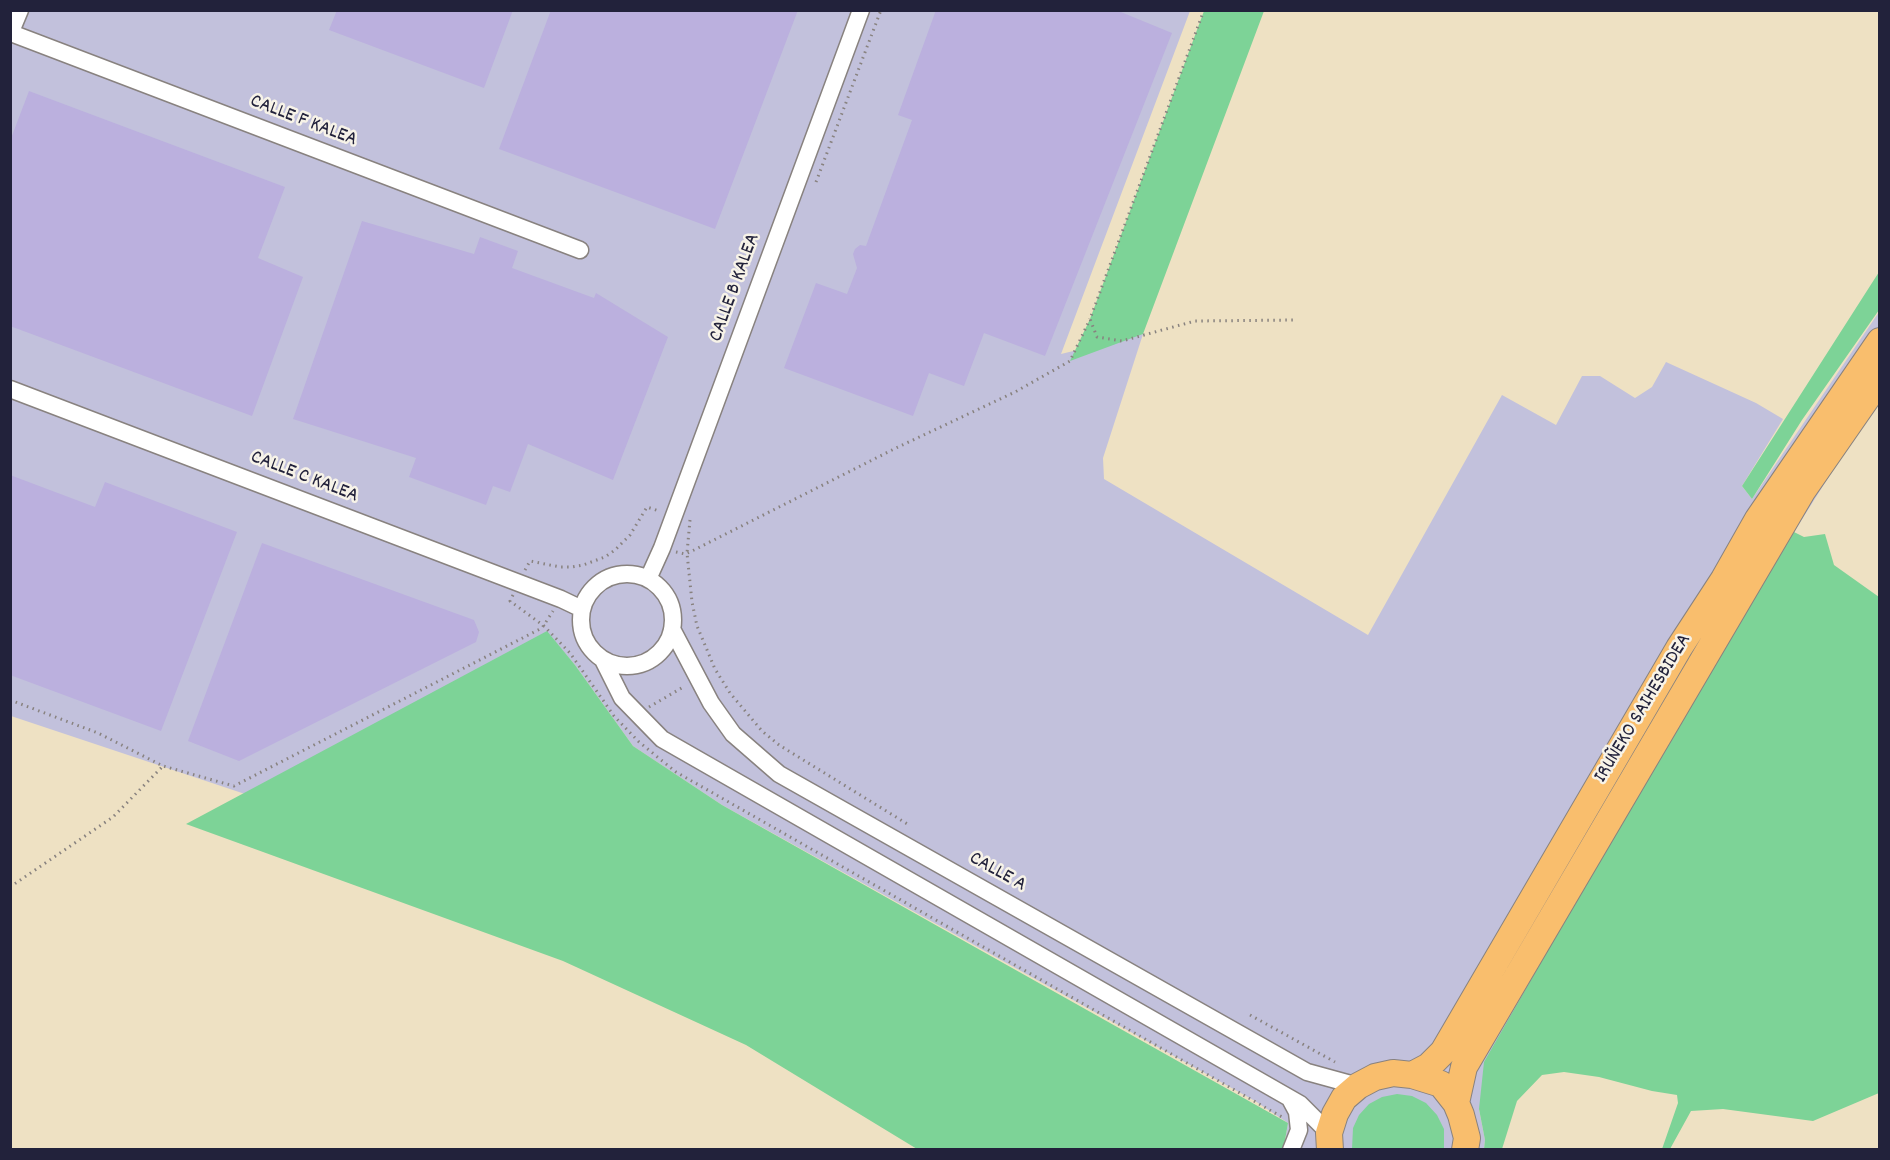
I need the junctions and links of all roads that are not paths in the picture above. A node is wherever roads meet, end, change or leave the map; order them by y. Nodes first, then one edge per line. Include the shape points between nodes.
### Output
1 (20, 10) edge
2 (861, 10) edge
3 (11, 34) edge
4 (580, 250) dead end
5 (1880, 340) edge
6 (1880, 379) edge
7 (10, 389) edge
8 (648, 579) junction
9 (582, 609) junction
10 (672, 629) junction
11 (603, 660) junction
12 (1412, 1075) junction
13 (1358, 1086) junction
14 (1290, 1099) junction
15 (1456, 1103) junction
16 (1326, 1143) edge
17 (1291, 1149) edge
18 (1465, 1149) edge

1 - 3 street, CALLE F KALEA
2 - 8 street, CALLE B KALEA
3 - 4 street, CALLE F KALEA
5 - 12 highway, IRUÑEKO SAIHESBIDEA via 1758,519 1443,1052
6 - 15 highway, IRUÑEKO SAIHESBIDEA via 1803,490 1464,1067
7 - 9 street, CALLE C KALEA
8 - 9 street via 637,575 613,576 593,588
8 - 10 street via 658,586 670,606
9 - 11 street via 584,638
10 - 11 street via 661,651 640,665 627,667
10 - 13 street, CALLE A via 711,703 733,734 779,774 1307,1072
11 - 14 street via 622,698 662,739
12 - 13 highway via 1393,1073
12 - 15 highway via 1441,1084
13 - 16 highway via 1344,1098 1335,1114
14 - 16 street via 1300,1104
14 - 17 street via 1297,1112 1299,1130
15 - 18 highway via 1467,1138

